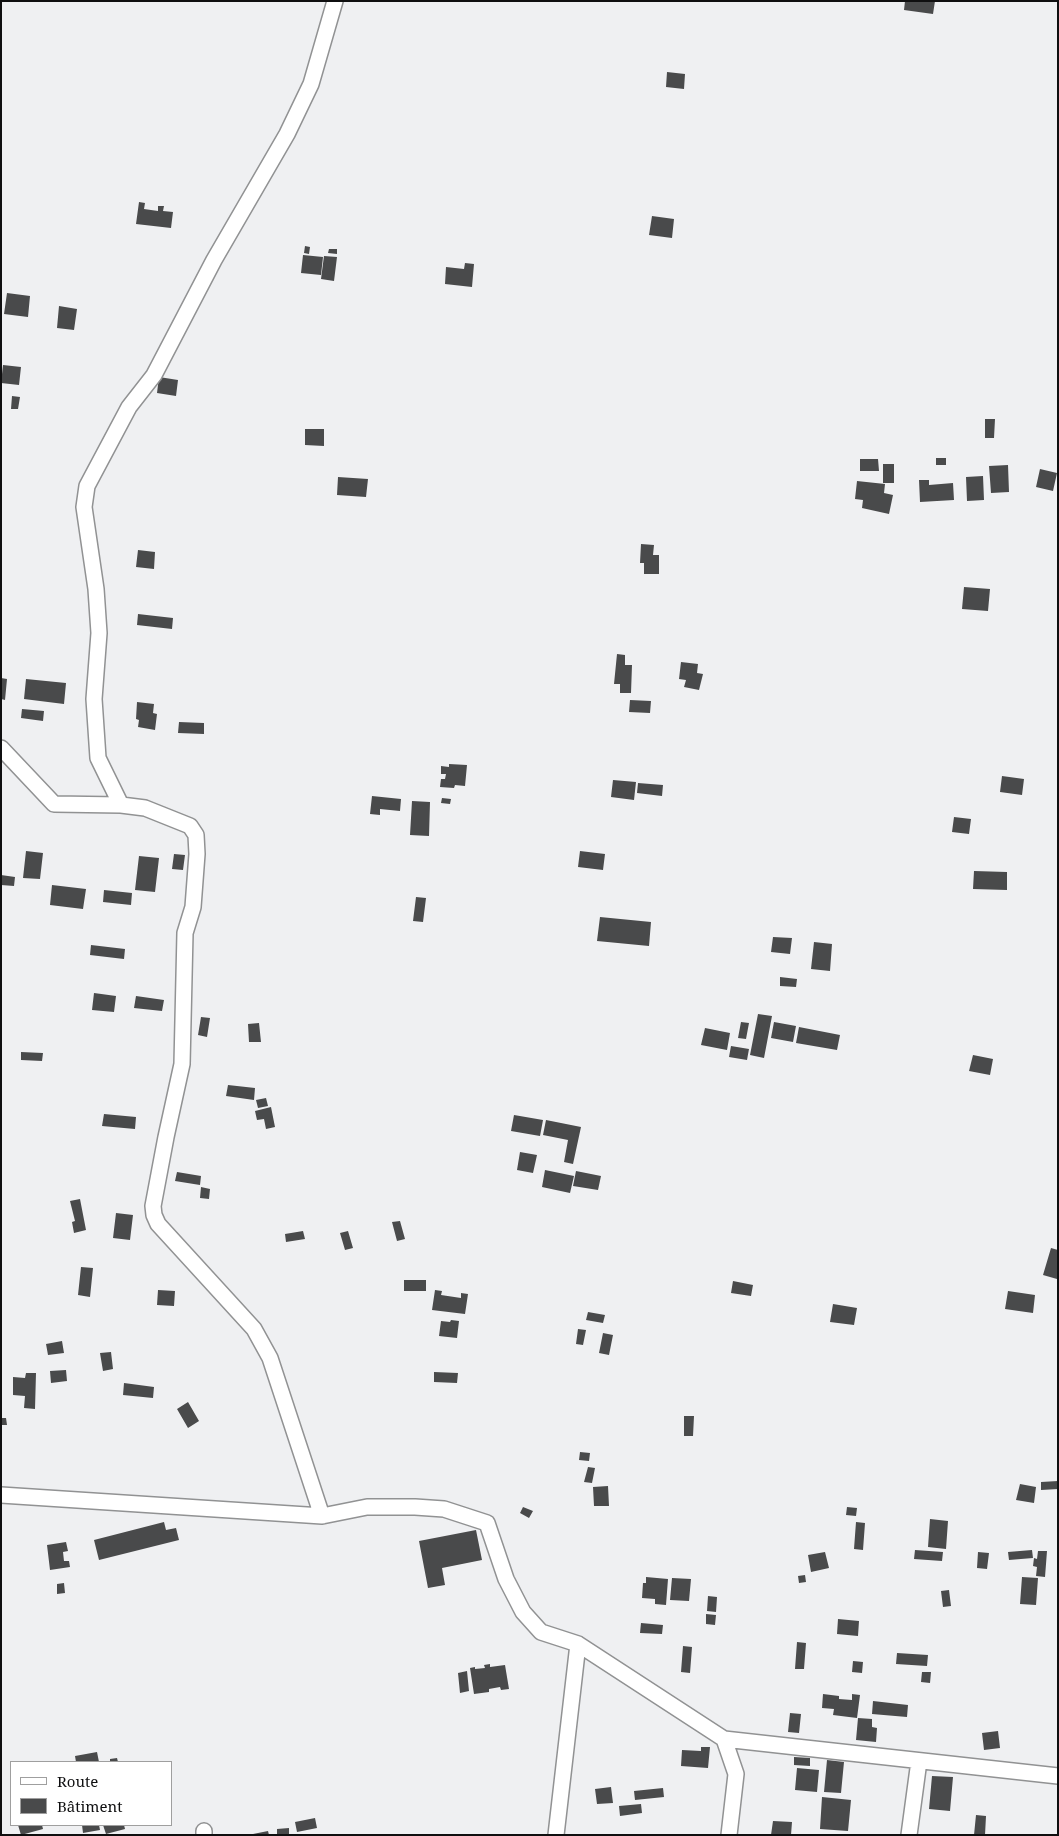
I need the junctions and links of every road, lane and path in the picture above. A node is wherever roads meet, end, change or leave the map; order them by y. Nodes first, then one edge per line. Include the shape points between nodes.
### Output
1 (335, 1) edge
2 (1, 748) edge
3 (120, 805) junction
4 (1, 1495) edge
5 (322, 1516) junction
6 (578, 1644) junction
7 (724, 1739) junction
8 (919, 1761) junction
9 (1058, 1776) edge
10 (556, 1835) edge
11 (729, 1835) edge
12 (909, 1835) edge

1 - 3 street via 311,84 287,134 214,260 154,375 129,407 87,486 84,507 100,634 94,700 98,758
2 - 3 street via 54,804
3 - 5 street via 145,808 190,826 196,835 193,907 185,933 182,1064 153,1206 154,1215 158,1224 258,1336 270,1358
4 - 5 street
5 - 6 street via 367,1507 415,1507 444,1509 487,1523 506,1579 523,1612 541,1632
6 - 7 street
6 - 10 street
7 - 8 street
7 - 11 street via 736,1774
8 - 9 street
8 - 12 street

